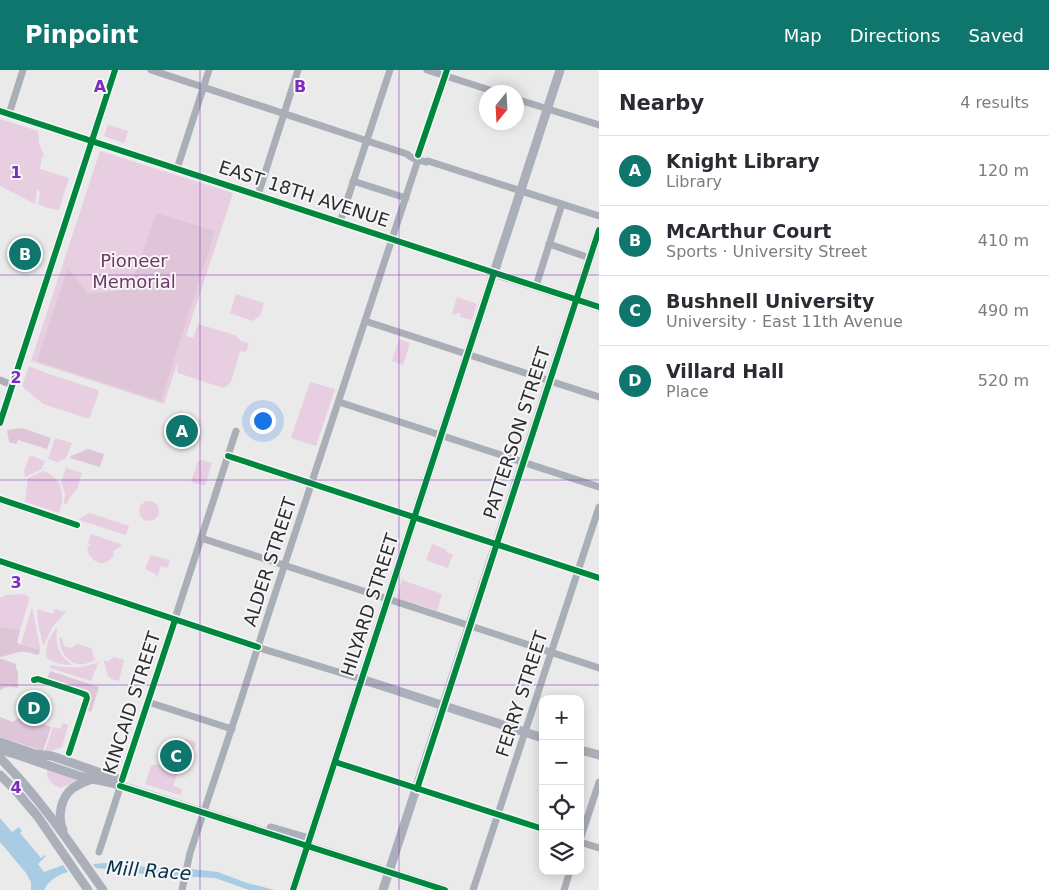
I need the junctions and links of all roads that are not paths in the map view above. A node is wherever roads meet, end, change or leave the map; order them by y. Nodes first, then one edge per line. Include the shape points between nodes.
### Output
1 (23, 70) edge
2 (116, 70) edge
3 (150, 70) edge
4 (209, 70) edge
5 (298, 70) edge
6 (390, 70) edge
7 (427, 70) edge
8 (560, 70) edge
9 (446, 73) edge
10 (479, 86) edge
11 (203, 87) junction
12 (524, 102) edge
13 (548, 109) junction
14 (0, 111) edge
15 (8, 114) junction
16 (284, 114) junction
17 (599, 126) edge
18 (366, 141) junction
19 (92, 142) junction
20 (418, 157) junction
21 (177, 169) junction
22 (353, 181) junction
23 (521, 191) junction
24 (258, 195) junction
25 (406, 198) junction
26 (562, 204) junction
27 (599, 216) edge
28 (340, 222) junction
29 (599, 230) edge
30 (392, 239) junction
31 (549, 244) junction
32 (590, 258) junction
33 (494, 272) junction
34 (536, 286) junction
35 (577, 299) junction
36 (599, 307) edge
37 (366, 321) junction
38 (468, 354) junction
39 (0, 380) edge
40 (550, 381) junction
41 (12, 385) junction
42 (599, 397) edge
43 (338, 402) junction
44 (0, 423) edge
45 (236, 431) dead end
46 (441, 436) junction
47 (228, 456) junction
48 (523, 463) junction
49 (312, 484) junction
50 (599, 487) edge
51 (599, 507) edge
52 (414, 518) junction
53 (201, 538) junction
54 (496, 545) junction
55 (285, 565) junction
56 (578, 571) junction
57 (599, 578) edge
58 (388, 599) junction
59 (174, 620) junction
60 (470, 626) junction
61 (258, 647) junction
62 (551, 653) junction
63 (599, 668) edge
64 (362, 680) junction
65 (148, 702) junction
66 (443, 706) junction
67 (232, 729) junction
68 (525, 732) junction
69 (539, 737) edge
70 (0, 742) edge
71 (0, 750) edge
72 (584, 751) edge
73 (599, 755) edge
74 (0, 758) edge
75 (370, 774) tunnel mouth
76 (0, 775) edge
77 (93, 779) junction
78 (599, 782) edge
79 (121, 783) junction
80 (417, 789) junction
81 (204, 810) junction
82 (498, 815) junction
83 (539, 828) edge
84 (584, 830) edge
85 (65, 837) junction
86 (584, 842) edge
87 (308, 843) junction
88 (599, 848) edge
89 (99, 852) dead end
90 (389, 872) junction
91 (569, 875) edge
92 (293, 889) edge
93 (88, 890) edge
94 (103, 890) edge
95 (182, 890) edge
96 (383, 890) edge
97 (445, 890) edge
98 (473, 890) edge
99 (564, 890) edge

1 - 15 street
2 - 19 street
3 - 11 street
4 - 11 street
5 - 16 street
6 - 18 street
7 - 9 street
8 - 13 main road, HILYARD STREET
9 - 10 street
9 - 20 street, ALDER STREET
11 - 16 street
11 - 21 street
12 - 13 street
13 - 17 street
13 - 23 main road, HILYARD STREET
14 - 15 street, EAST 18TH AVENUE
15 - 19 street, EAST 18TH AVENUE
16 - 18 street
16 - 24 street
18 - 20 street
18 - 22 street
19 - 21 street, EAST 18TH AVENUE
19 - 41 street
20 - 23 street
20 - 25 street, ALDER STREET
21 - 24 street, EAST 18TH AVENUE
22 - 25 street
22 - 28 street
23 - 26 street
23 - 33 main road, HILYARD STREET
24 - 28 street, EAST 18TH AVENUE
25 - 30 street, ALDER STREET
26 - 27 street
26 - 31 street
28 - 30 street, EAST 18TH AVENUE
29 - 32 main road, PATTERSON STREET
30 - 33 street, EAST 18TH AVENUE
30 - 37 street, ALDER STREET
31 - 32 street
31 - 34 street
32 - 35 main road, PATTERSON STREET
33 - 34 main road, EAST 18TH AVENUE
33 - 38 main road, HILYARD STREET
34 - 35 main road, EAST 18TH AVENUE
35 - 36 main road, EAST 18TH AVENUE
35 - 40 main road, PATTERSON STREET
37 - 38 street
37 - 43 street, ALDER STREET
38 - 40 street
38 - 46 main road, HILYARD STREET
39 - 41 street
40 - 42 street
40 - 48 main road, PATTERSON STREET
41 - 44 street
43 - 46 street
43 - 49 street, ALDER STREET
45 - 47 street, KINCAID STREET
46 - 48 street
46 - 52 main road, HILYARD STREET
47 - 49 street
47 - 53 street, KINCAID STREET
48 - 50 street
48 - 54 main road, PATTERSON STREET
49 - 52 street
49 - 55 street, ALDER STREET
51 - 56 street, FERRY STREET
52 - 54 street
52 - 58 main road, HILYARD STREET
53 - 55 street
53 - 59 street, KINCAID STREET
54 - 56 street
54 - 60 main road, PATTERSON STREET
55 - 58 street
55 - 61 street, ALDER STREET
56 - 57 street
56 - 62 street, FERRY STREET
58 - 60 street
58 - 64 main road, HILYARD STREET
59 - 61 street
59 - 65 street, KINCAID STREET
60 - 62 street
60 - 66 main road, PATTERSON STREET
61 - 64 street
61 - 67 street, ALDER STREET
62 - 63 street
62 - 68 street, FERRY STREET
64 - 66 main road
64 - 87 main road, HILYARD STREET via 338,763
65 - 67 street
65 - 79 street, KINCAID STREET
66 - 68 main road
66 - 80 main road, PATTERSON STREET
67 - 81 street, ALDER STREET
68 - 69 main road
68 - 82 street, FERRY STREET
70 - 79 main road via 52,756
71 - 77 main road
72 - 73 main road
74 - 85 main road via 27,786
75 - 80 street
76 - 93 main road via 33,810
77 - 79 main road
77 - 85 main road via 72,788 65,798 60,821
78 - 84 street
79 - 81 main road
79 - 89 street, KINCAID STREET
80 - 82 street
80 - 90 main road, PATTERSON STREET
81 - 87 main road
81 - 95 street, ALDER STREET
82 - 83 street
82 - 98 street, FERRY STREET
85 - 94 main road
86 - 88 street
87 - 90 main road
87 - 92 main road, HILYARD STREET
90 - 96 main road, PATTERSON STREET
90 - 97 main road
91 - 99 street

